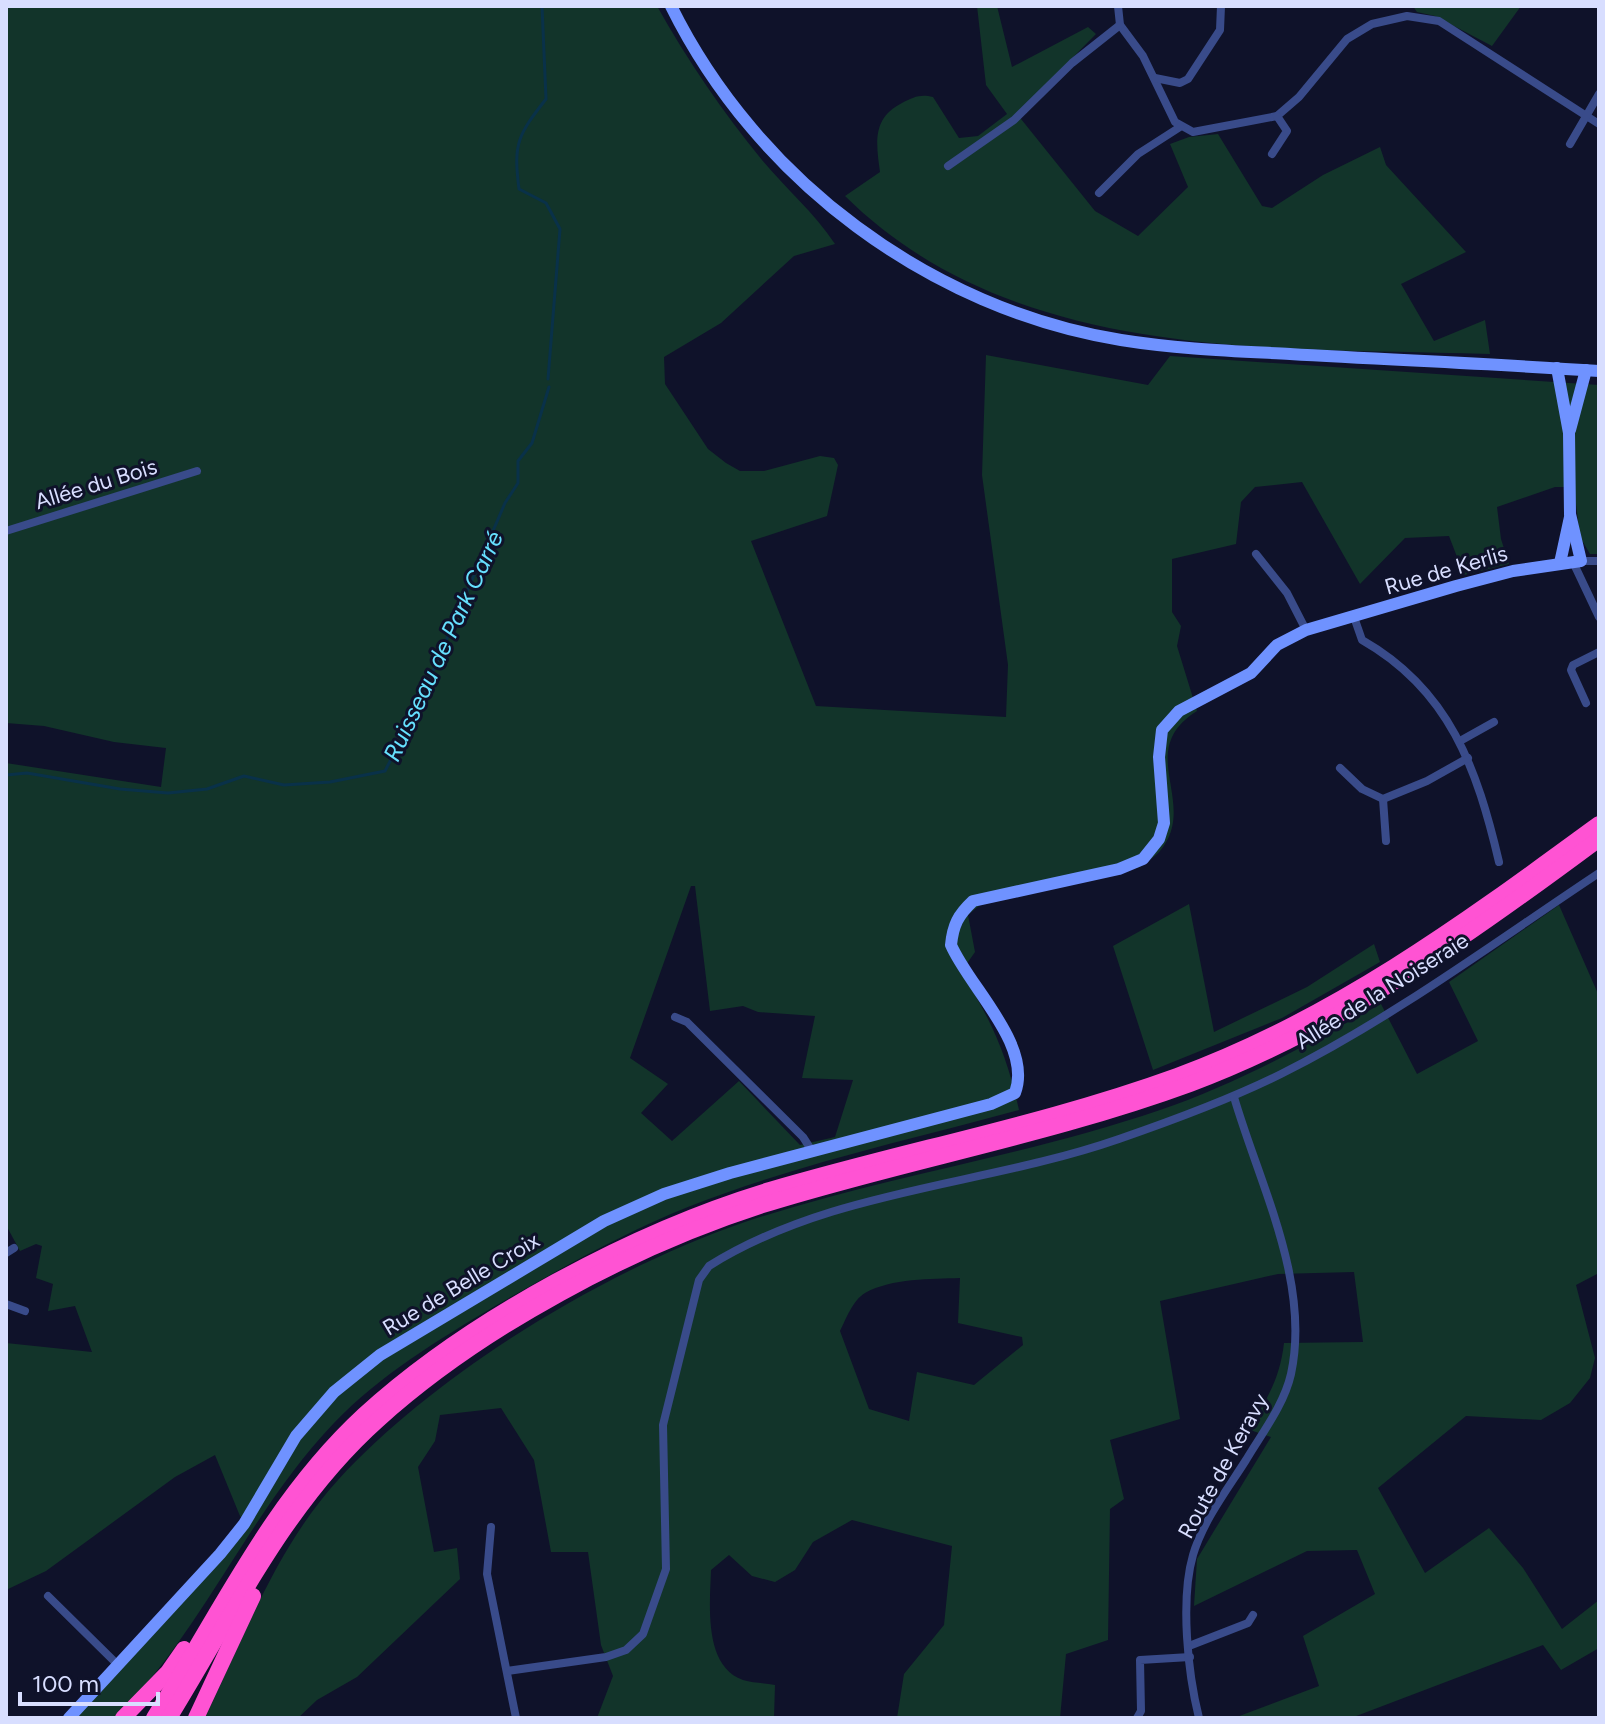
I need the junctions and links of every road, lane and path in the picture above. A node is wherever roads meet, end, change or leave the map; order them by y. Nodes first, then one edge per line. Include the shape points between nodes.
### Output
1 (671, 6) edge
2 (1118, 6) edge
3 (1221, 6) edge
4 (1120, 25) junction
5 (1155, 78) junction
6 (1599, 94) edge
7 (1277, 116) junction
8 (1585, 116) junction
9 (1599, 124) edge
10 (1180, 127) junction
11 (1570, 144) dead end
12 (1272, 154) dead end
13 (948, 166) dead end
14 (1099, 193) dead end
15 (1557, 368) junction
16 (1592, 371) edge
17 (1569, 433) junction
18 (197, 471) dead end
19 (1570, 514) junction
20 (6, 531) edge
21 (1256, 554) dead end
22 (1599, 561) edge
23 (1571, 562) junction
24 (1354, 617) junction
25 (1599, 617) edge
26 (1306, 630) junction
27 (1599, 652) edge
28 (1586, 703) dead end
29 (1494, 722) dead end
30 (1460, 741) junction
31 (1468, 758) junction
32 (1340, 768) dead end
33 (1383, 799) junction
34 (1599, 824) edge
35 (1599, 839) edge
36 (1386, 841) dead end
37 (1499, 862) dead end
38 (1599, 873) edge
39 (675, 1017) dead end
40 (1015, 1093) joint
41 (1234, 1097) junction
42 (812, 1151) junction
43 (6, 1304) edge
44 (25, 1311) dead end
45 (491, 1527) dead end
46 (281, 1532) junction
47 (48, 1596) dead end
48 (1253, 1615) dead end
49 (202, 1637) junction
50 (1189, 1646) junction
51 (1190, 1657) junction
52 (118, 1665) junction
53 (507, 1671) junction
54 (69, 1718) edge
55 (123, 1718) edge
56 (154, 1718) edge
57 (169, 1718) edge
58 (196, 1718) edge
59 (516, 1718) edge
60 (1137, 1718) edge
61 (1199, 1718) edge

1 - 15 street via 736,108 792,172 907,261 991,303 1069,329 1178,347
2 - 4 street
3 - 5 street via 1220,30 1188,79 1180,83
4 - 5 street
4 - 13 street via 1014,120
5 - 10 street
6 - 8 street
7 - 8 street via 1347,39 1372,24 1407,16 1439,21
7 - 10 street via 1193,132
7 - 12 street via 1287,131
8 - 9 street
8 - 11 street
10 - 14 street via 1138,154
15 - 16 street
15 - 17 street
16 - 17 street
17 - 19 street
18 - 20 street, Allée du Bois
19 - 23 street
19 - 23 street
21 - 26 street via 1287,593
22 - 23 street, Rue de Kerlis
23 - 24 street, Rue de Kerlis via 1470,582
23 - 25 street
24 - 26 street, Rue de Kerlis
24 - 30 street via 1362,640 1412,675
26 - 40 street, Rue de Kerlis via 1277,645 1251,673 1169,721 1159,742 1164,823 1143,859 973,901 959,914 951,945 1009,1042 1020,1081
27 - 28 street via 1571,670
29 - 30 street
30 - 31 street
31 - 33 street
31 - 37 street
32 - 33 street via 1362,789
33 - 36 street
34 - 49 highway via 1388,974 1229,1055 1095,1102 735,1202 639,1240 560,1280 424,1366 349,1429 272,1523
35 - 46 highway via 1433,960 1259,1055 1120,1108 766,1205 600,1273 531,1312 400,1400 329,1468
38 - 41 street, Allée de la Noiseraie via 1334,1045
39 - 42 street via 687,1022
40 - 42 street, Rue de Belle Croix
41 - 50 street, Route de Keravy via 1289,1274 1293,1359 1273,1416 1205,1526 1192,1557
41 - 53 street, Allée de la Noiseraie via 1049,1160 844,1207 709,1266 699,1280 663,1425 667,1555 663,1586 643,1634 626,1650 606,1657
42 - 52 street, Rue de Belle Croix via 664,1194 604,1221 380,1355 334,1392 296,1436 228,1544
43 - 44 street
45 - 53 street via 487,1574
46 - 57 highway
46 - 58 highway
47 - 52 street
48 - 50 street via 1248,1623
49 - 55 highway via 185,1648
49 - 56 highway
50 - 51 street, Route de Keravy
51 - 60 street via 1140,1660
51 - 61 street, Route de Keravy
52 - 54 street, Rue de Belle Croix
53 - 59 street

